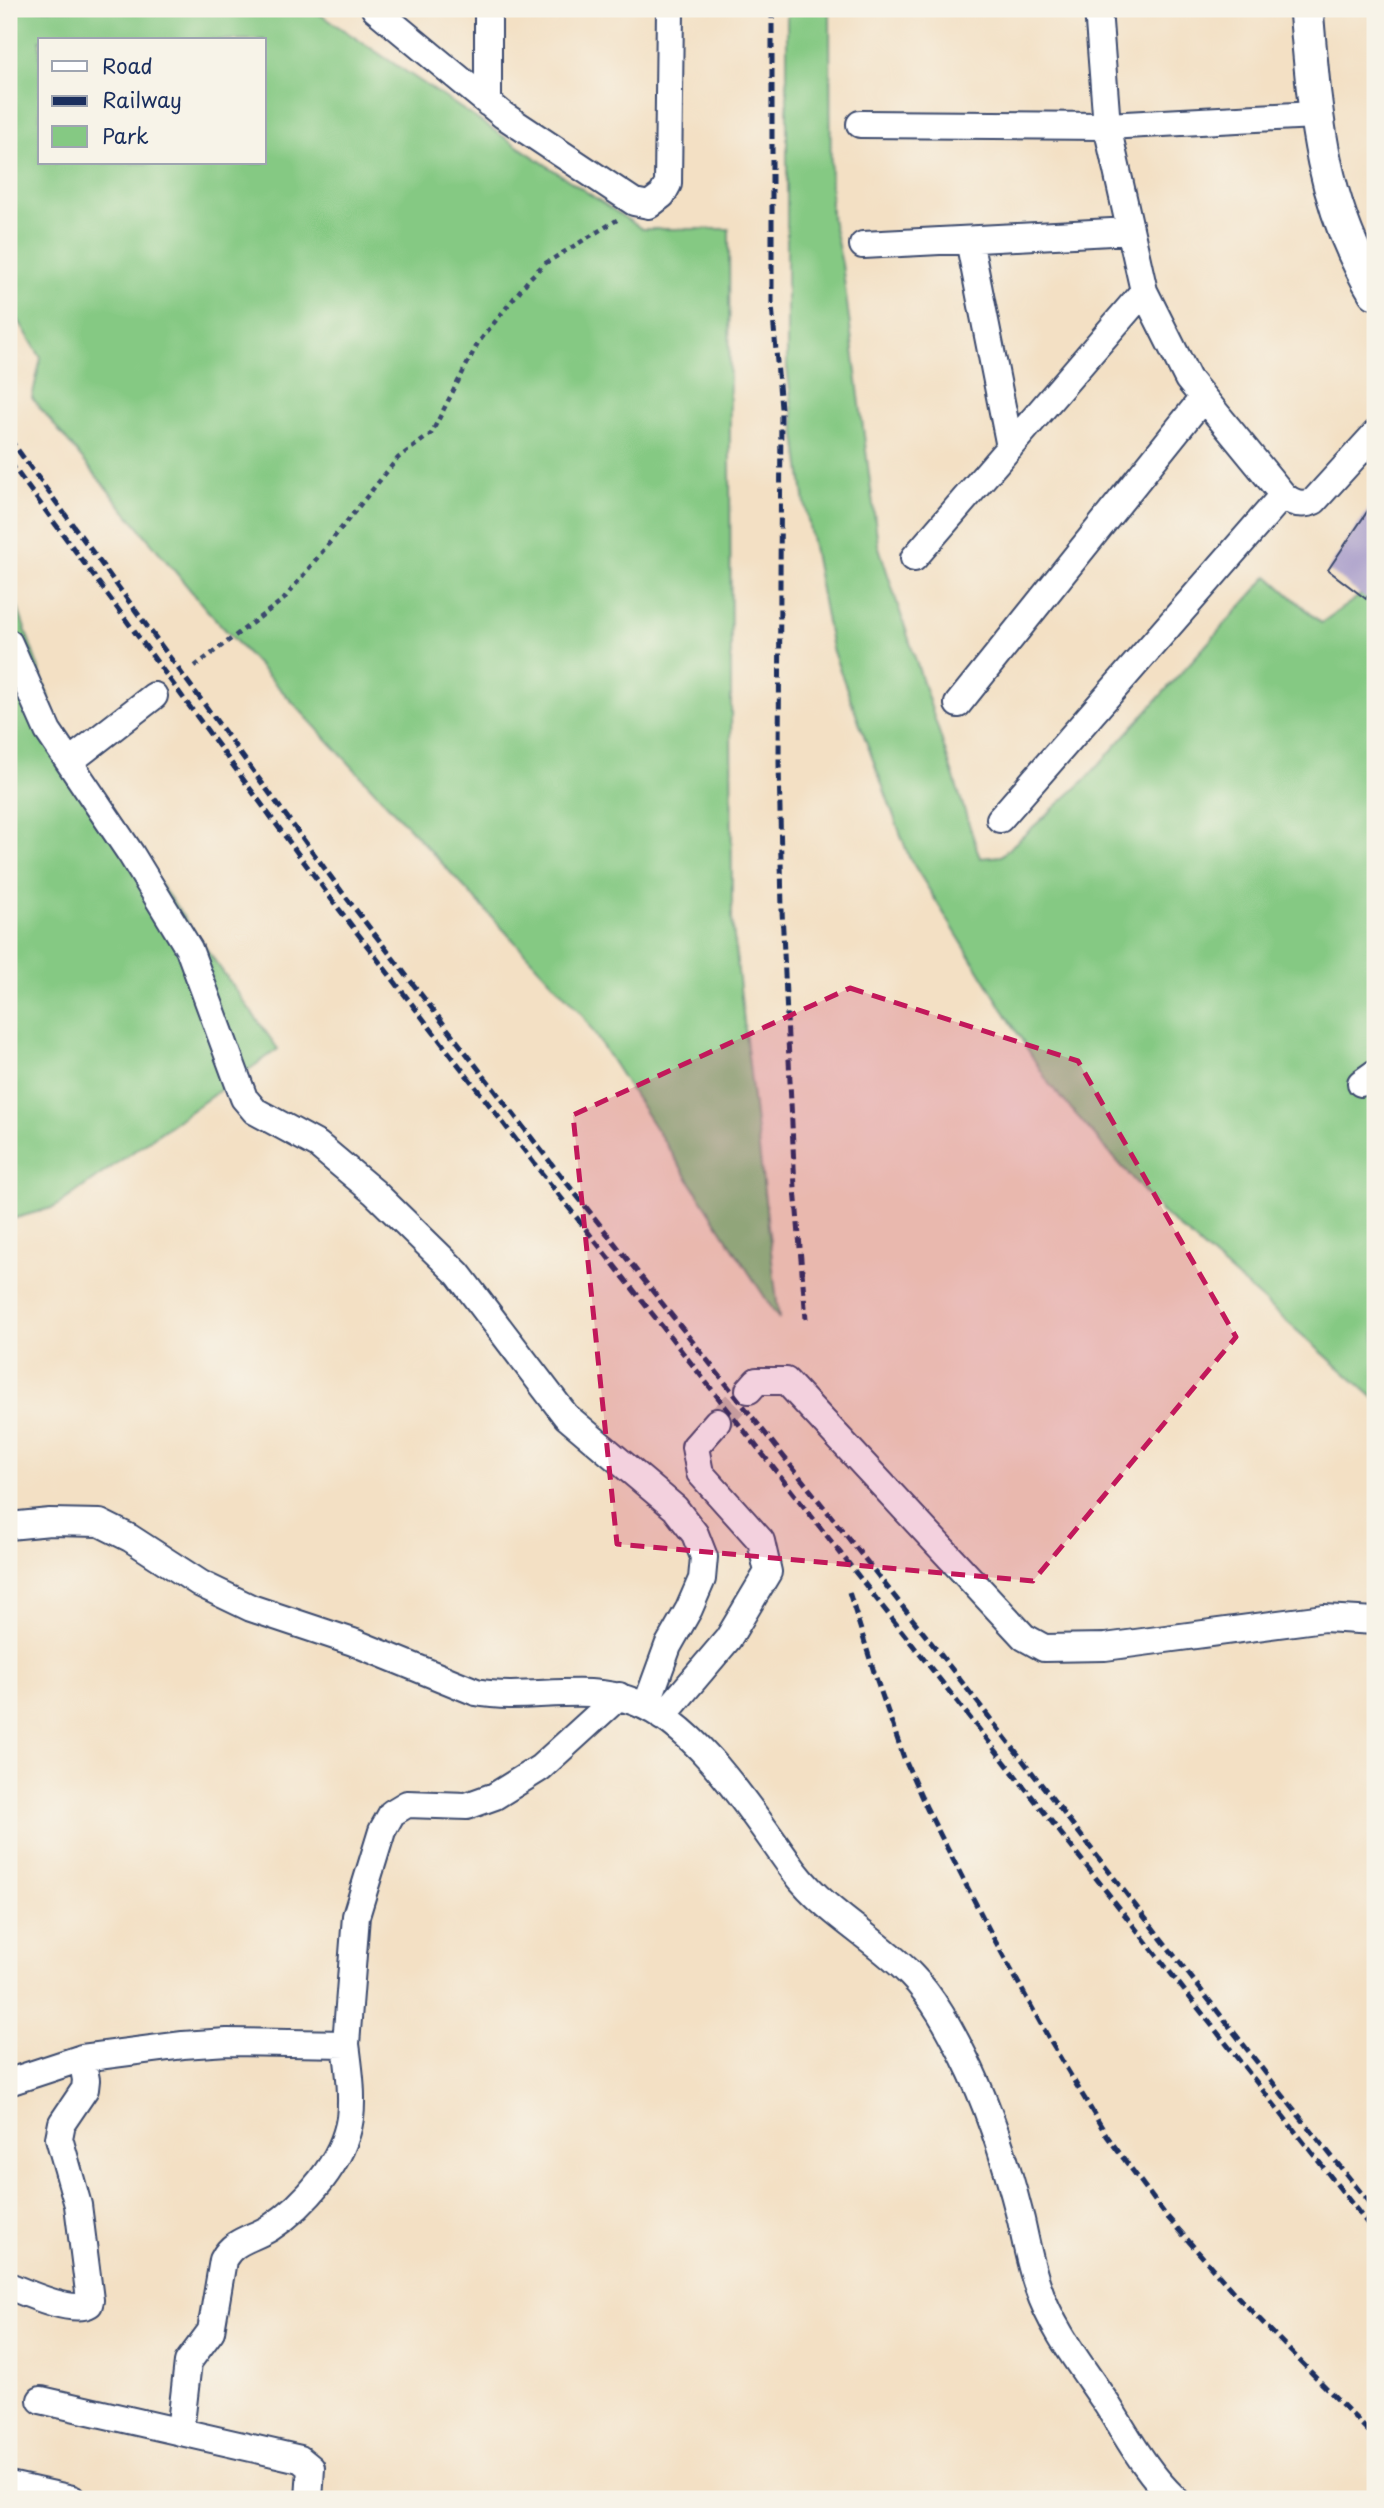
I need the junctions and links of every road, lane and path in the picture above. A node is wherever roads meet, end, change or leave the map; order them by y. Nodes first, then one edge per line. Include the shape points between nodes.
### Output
1 (376, 9) edge
2 (488, 9) edge
3 (670, 9) edge
4 (1098, 9) edge
5 (1306, 9) edge
6 (488, 103) junction
7 (1315, 115) junction
8 (860, 124) dead end
9 (1107, 126) junction
10 (642, 205) junction
11 (1130, 230) junction
12 (969, 240) junction
13 (863, 245) dead end
14 (1144, 291) junction
15 (1375, 292) edge
16 (1203, 398) junction
17 (1375, 434) edge
18 (1010, 447) junction
19 (1283, 495) junction
20 (914, 558) dead end
21 (9, 643) edge
22 (195, 666) dead end
23 (154, 696) dead end
24 (958, 704) dead end
25 (69, 762) junction
26 (1000, 819) dead end
27 (749, 1390) tunnel mouth
28 (717, 1422) tunnel mouth
29 (9, 1526) edge
30 (1375, 1621) edge
31 (620, 1696) junction
32 (654, 1712) junction
33 (346, 2044) junction
34 (82, 2058) junction
35 (9, 2082) edge
36 (9, 2286) edge
37 (41, 2400) dead end
38 (180, 2432) junction
39 (9, 2485) edge
40 (72, 2499) edge
41 (309, 2499) edge
42 (1175, 2499) edge

1 - 6 street
2 - 6 street
3 - 10 street via 668,184 656,201
4 - 9 street
5 - 7 main road
6 - 10 street
7 - 9 street
7 - 15 main road via 1339,219
8 - 9 street
9 - 11 street
10 - 22 path via 544,264 530,278 478,343 431,434 398,458 284,598
11 - 12 street
11 - 14 street
12 - 13 street
12 - 18 street
14 - 16 street via 1188,379
14 - 18 street
16 - 19 street
16 - 24 street
17 - 19 street via 1314,501 1294,503
18 - 20 street
19 - 26 street
21 - 25 street via 48,730
23 - 25 street
25 - 32 street via 189,949 244,1098 254,1111 318,1144 374,1192 458,1274 566,1416 675,1508 695,1534 704,1558 702,1579 668,1646
27 - 30 street via 757,1381 786,1381 1024,1637 1044,1648 1105,1647 1324,1618
28 - 32 street via 695,1447 700,1474 761,1541 768,1572 728,1639
29 - 31 street via 100,1523 201,1584 251,1608 353,1642 476,1692
31 - 32 street
31 - 33 street via 540,1768 495,1796 467,1806 407,1804 392,1813 356,1916
32 - 42 street via 723,1774 819,1899 903,1968 927,1995 965,2058 991,2122 1048,2311 1147,2466
33 - 34 street via 228,2042
33 - 38 street via 351,2098 342,2146 292,2213 227,2252 211,2331 188,2361
34 - 35 street
34 - 36 street via 85,2089 62,2123 59,2138 78,2205 89,2304 82,2307 43,2300
37 - 38 street
38 - 41 street via 300,2459 311,2468
39 - 40 street

